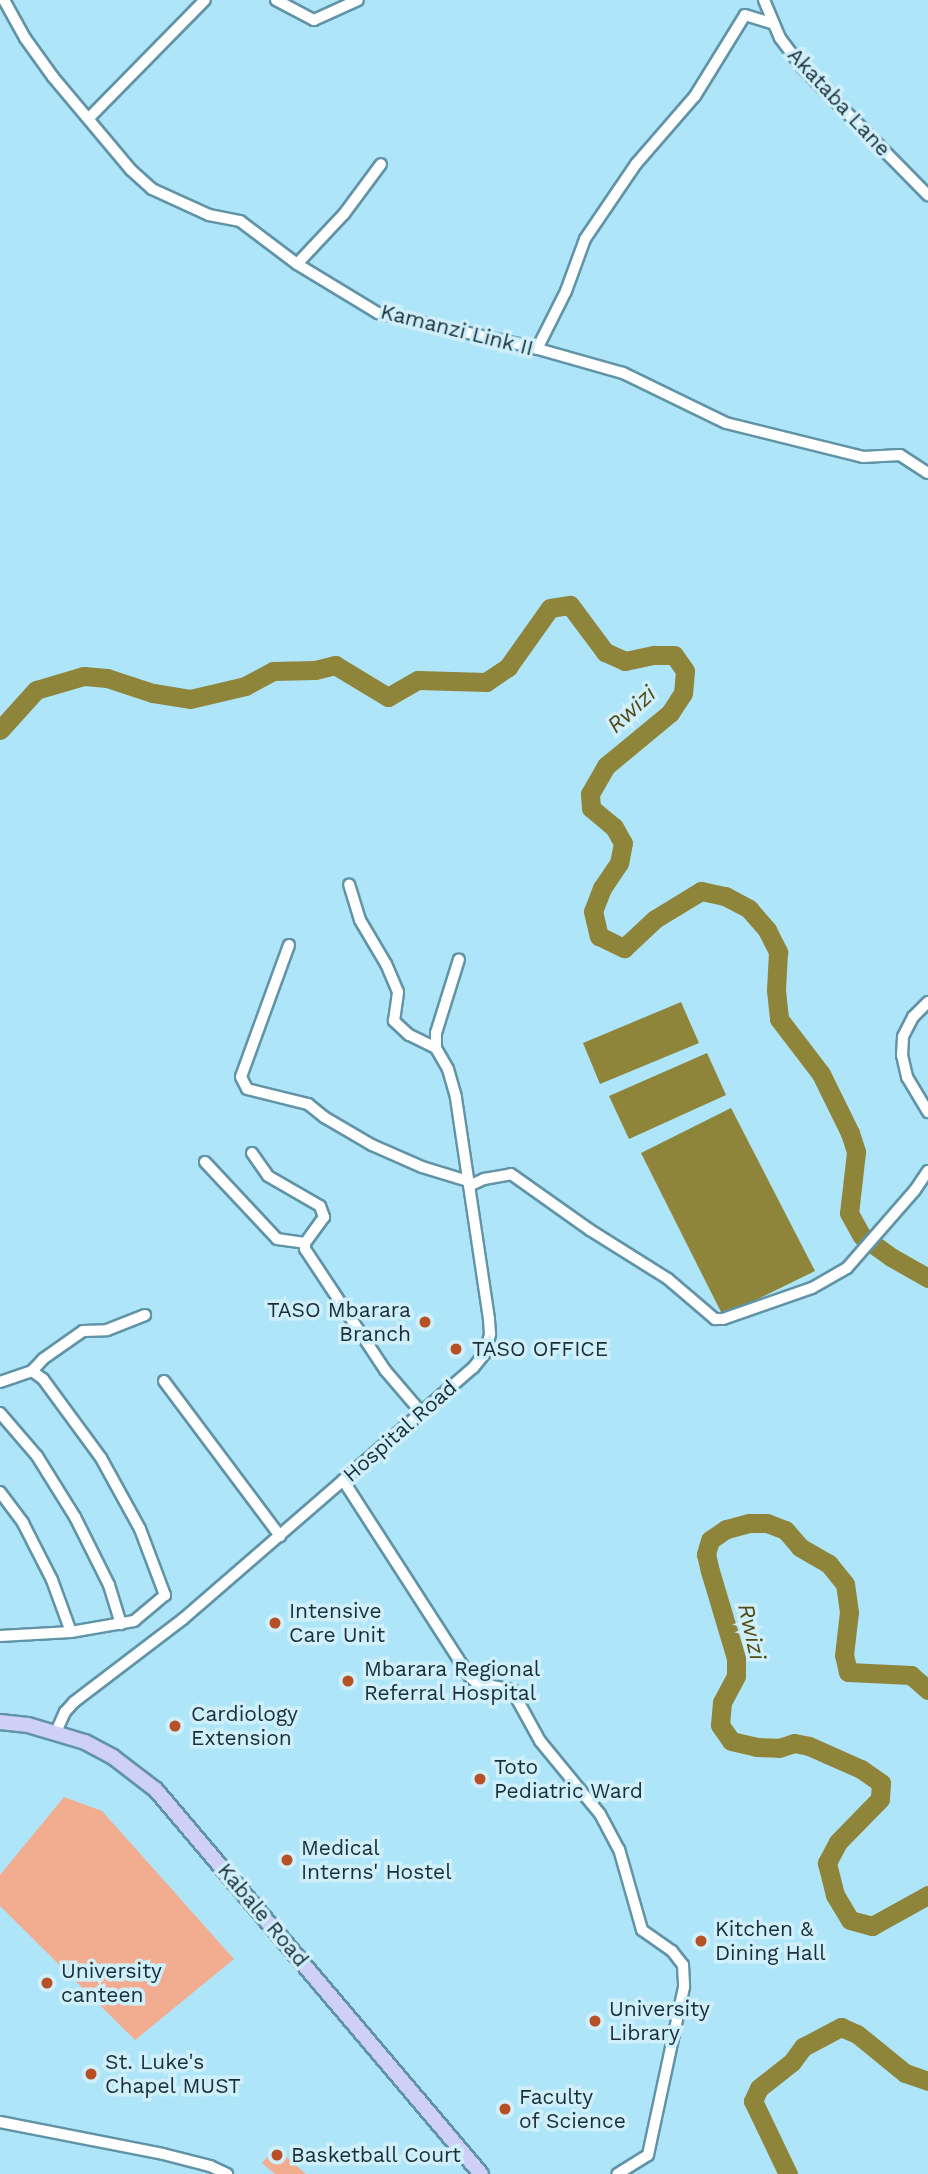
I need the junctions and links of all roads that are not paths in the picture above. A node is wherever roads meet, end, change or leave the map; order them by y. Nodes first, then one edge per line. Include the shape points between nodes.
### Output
1 (4, 0) edge
2 (205, 0) edge
3 (276, 0) edge
4 (358, 0) edge
5 (764, 0) edge
6 (774, 24) junction
7 (89, 118) junction
8 (381, 164) dead end
9 (928, 195) edge
10 (298, 264) junction
11 (537, 349) junction
12 (928, 473) edge
13 (349, 885) dead end
14 (289, 945) dead end
15 (459, 959) dead end
16 (928, 1002) edge
17 (436, 1048) junction
18 (928, 1112) edge
19 (252, 1153) dead end
20 (205, 1162) dead end
21 (928, 1171) edge
22 (468, 1184) junction
23 (305, 1243) junction
24 (145, 1315) dead end
25 (32, 1371) junction
26 (0, 1381) edge
27 (164, 1381) dead end
28 (420, 1411) junction
29 (0, 1413) edge
30 (343, 1480) junction
31 (0, 1492) edge
32 (280, 1535) junction
33 (121, 1624) junction
34 (71, 1632) junction
35 (0, 1636) edge
36 (0, 1722) edge
37 (56, 1732) junction
38 (0, 2122) edge
39 (209, 2170) edge
40 (227, 2174) edge
41 (481, 2174) edge
42 (618, 2174) edge

1 - 7 street, Kamanzi Link II via 32,48
2 - 7 street
3 - 4 street via 314,20
5 - 6 street, Akataba Lane
6 - 9 street, Akataba Lane via 802,67
6 - 11 street via 745,15 695,96 636,164 585,239
7 - 10 street, Kamanzi Link II via 152,189 209,215 240,221
8 - 10 street
10 - 11 street, Kamanzi Link II via 378,313
11 - 12 street, Kamanzi Link II via 623,373 726,423 863,457 900,455
13 - 17 street via 360,920 398,992 394,1021 409,1035
14 - 22 street via 241,1077 243,1084 247,1089 308,1104 372,1145
15 - 17 street via 436,1033
16 - 18 street via 903,1037 902,1055 907,1077
17 - 22 street, Hospital Road via 456,1097
19 - 23 street via 268,1176 320,1206 324,1217
20 - 23 street via 277,1239
21 - 22 street via 847,1268 812,1288 715,1319 668,1279 511,1174
22 - 28 street, Hospital Road via 490,1334 485,1353 473,1368
23 - 28 street via 385,1370
24 - 25 street via 107,1331 83,1331
25 - 26 street
25 - 33 street via 43,1379 101,1458 140,1529 162,1582 165,1595 146,1613
27 - 32 street
28 - 30 street, Hospital Road
29 - 33 street via 37,1456 75,1517 109,1585
30 - 32 street, Hospital Road
30 - 42 street via 470,1677 477,1683 512,1690 540,1741 600,1814 619,1849 642,1930 673,1951 683,1965 684,1987 648,2155
31 - 34 street via 23,1523 52,1580
32 - 37 street, Hospital Road via 183,1619 74,1702
33 - 34 street
34 - 35 street
36 - 37 main road, Kabale Road
37 - 41 main road, Kabale Road via 113,1757 139,1774 173,1807
38 - 39 street
39 - 40 street

